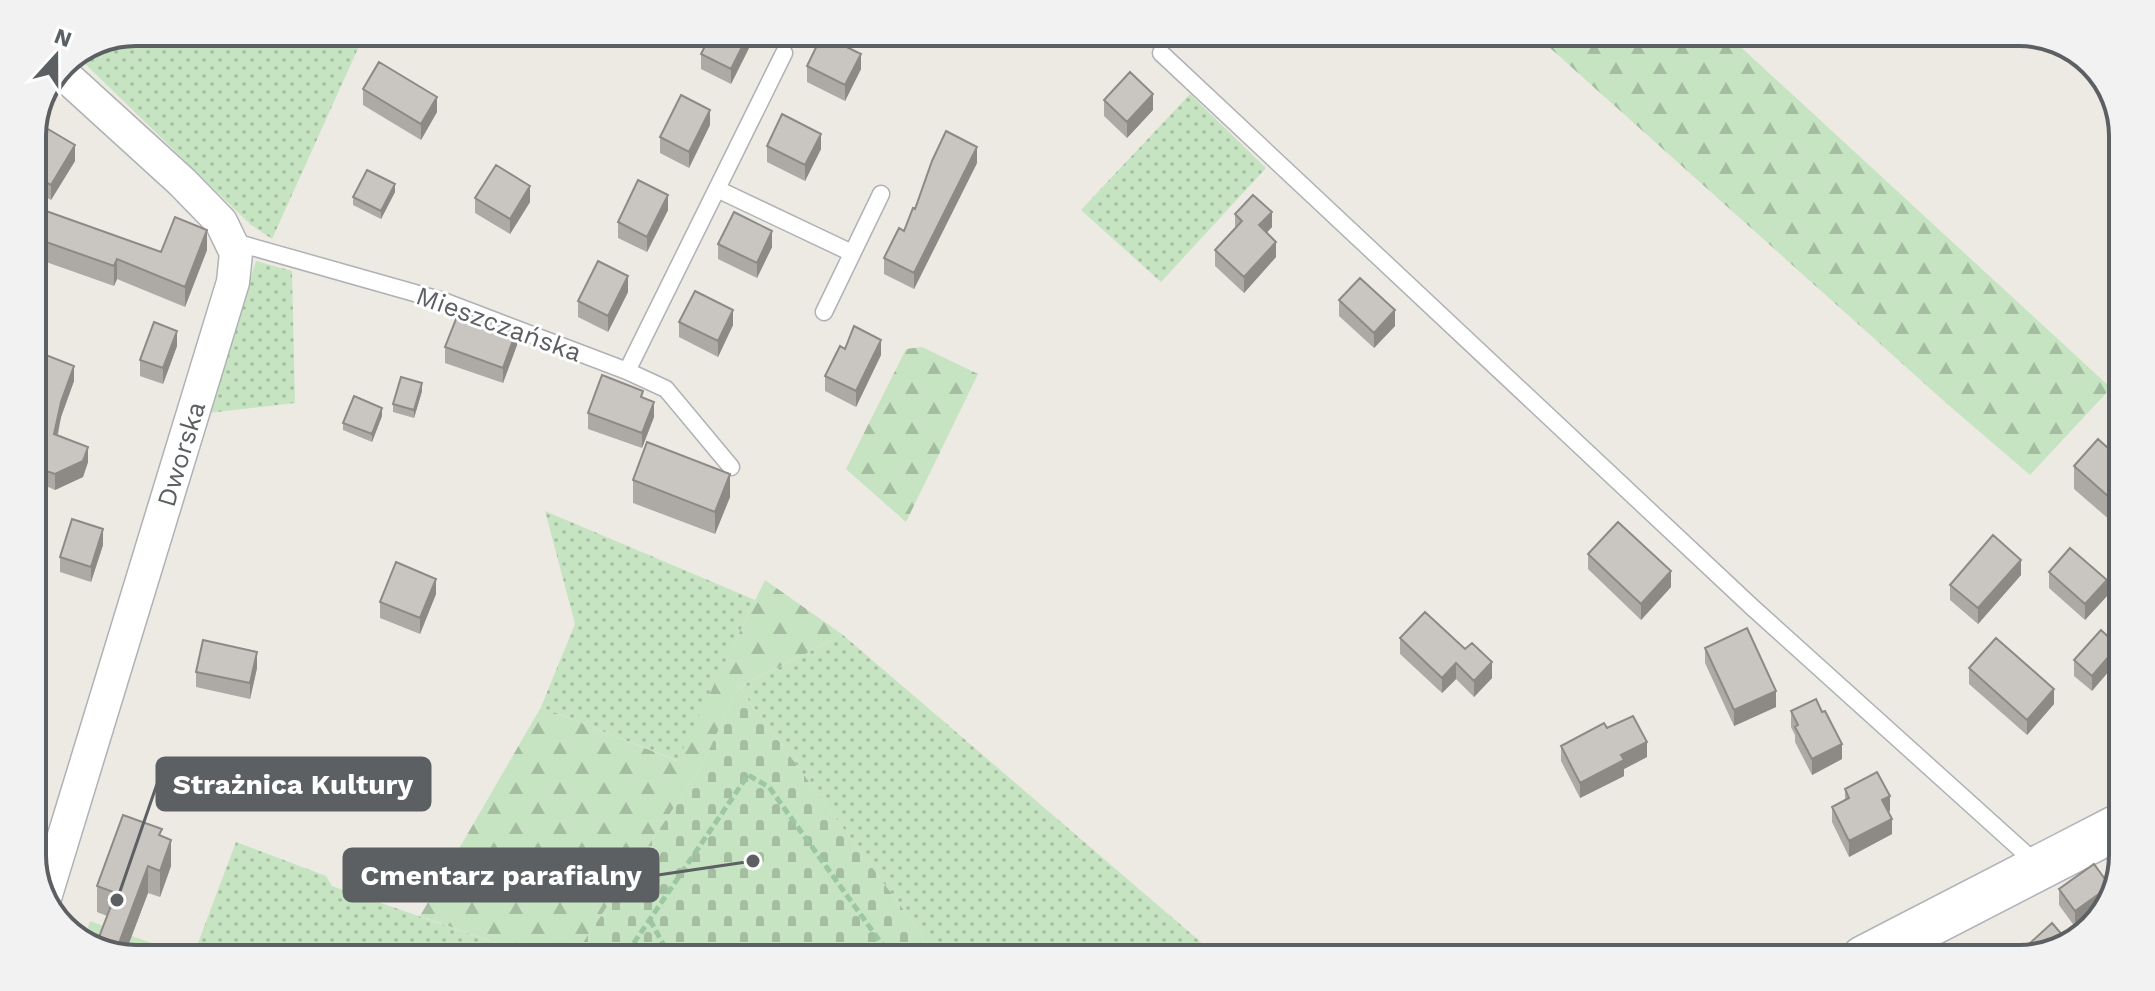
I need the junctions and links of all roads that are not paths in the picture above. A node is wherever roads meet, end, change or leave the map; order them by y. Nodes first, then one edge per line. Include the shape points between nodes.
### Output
1 (784, 53) dead end
2 (1161, 53) dead end
3 (88, 96) edge
4 (717, 189) junction
5 (881, 194) dead end
6 (230, 240) junction
7 (852, 253) junction
8 (824, 312) dead end
9 (627, 371) junction
10 (731, 467) dead end
11 (2109, 832) edge
12 (2041, 867) junction
13 (50, 881) edge
14 (1889, 945) edge

1 - 4 lane
2 - 12 lane via 1752,607
3 - 6 street via 182,182 221,222
4 - 7 lane
4 - 9 lane
5 - 7 lane
6 - 9 lane, Mieszczańska via 443,301
6 - 13 street, Dworska via 236,253 233,282
7 - 8 lane
9 - 10 lane, Mieszczańska via 666,389
11 - 12 street
12 - 14 street

